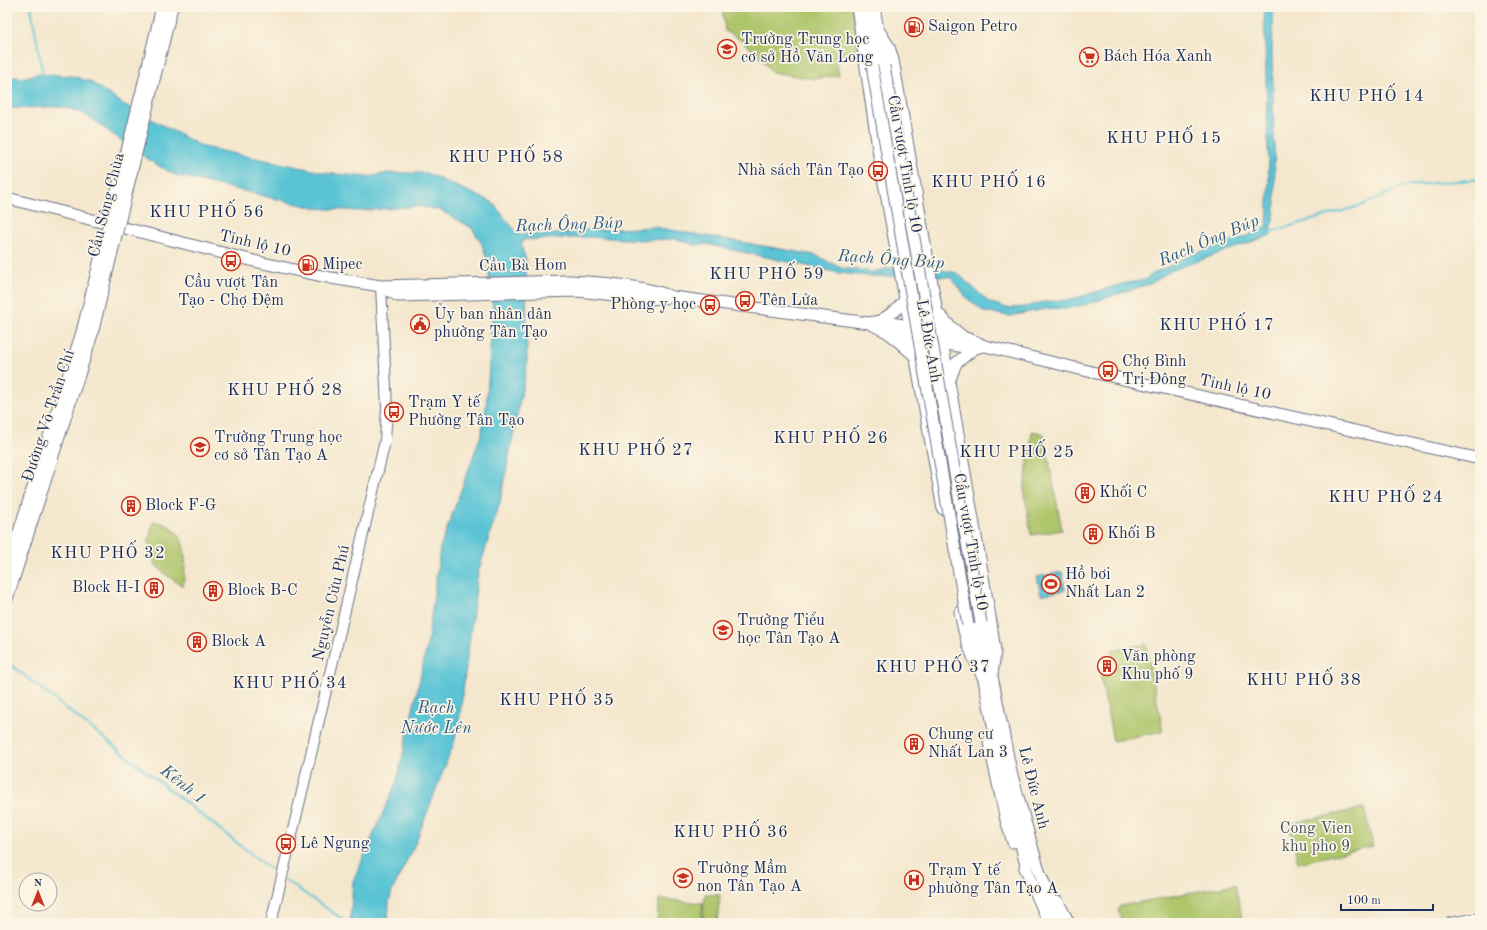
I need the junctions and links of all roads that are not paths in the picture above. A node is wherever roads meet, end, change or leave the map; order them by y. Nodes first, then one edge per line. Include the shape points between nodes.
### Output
1 (162, 7) edge
2 (172, 7) edge
3 (857, 7) edge
4 (865, 7) edge
5 (874, 7) edge
6 (879, 31) junction
7 (877, 62) junction
8 (149, 83) junction
9 (7, 198) edge
10 (924, 238) junction
11 (894, 239) junction
12 (381, 286) junction
13 (397, 291) joint
14 (650, 294) joint
15 (934, 298) junction
16 (905, 300) junction
17 (936, 310) junction
18 (880, 321) junction
19 (869, 323) junction
20 (939, 331) junction
21 (910, 332) junction
22 (87, 333) junction
23 (889, 333) junction
24 (963, 337) junction
25 (942, 343) junction
26 (980, 347) junction
27 (914, 355) junction
28 (949, 385) junction
29 (921, 391) junction
30 (960, 443) junction
31 (931, 448) junction
32 (1480, 459) edge
33 (7, 570) edge
34 (7, 599) edge
35 (977, 624) junction
36 (988, 676) junction
37 (1034, 872) junction
38 (1480, 918) edge
39 (271, 923) edge
40 (1049, 923) edge
41 (1060, 923) edge
42 (1069, 923) edge
43 (1450, 923) edge

1 - 8 main road
2 - 8 main road
3 - 7 main road, Lê Đức Anh
4 - 7 main road
5 - 6 main road
6 - 7 main road, Cầu vượt Tỉnh lộ 10
6 - 10 main road via 889,47 893,60
7 - 11 main road, Lê Đức Anh
7 - 35 main road, Cầu vượt Tỉnh lộ 10
8 - 22 main road, Cầu Sông Chùa, bridge
9 - 12 main road, Tỉnh lộ 10 via 258,262
10 - 11 main road via 913,242
10 - 15 main road, Lê Đức Anh
11 - 16 main road, Lê Đức Anh
12 - 13 main road, Tỉnh lộ 10
12 - 39 main road, Nguyễn Cửu Phú via 385,441
13 - 14 main road, Cầu Bà Hom via 578,291
14 - 19 main road, Tỉnh lộ 10
15 - 16 main road via 919,303
15 - 17 main road, Lê Đức Anh
16 - 18 main road
16 - 21 main road, Lê Đức Anh
17 - 20 main road, Lê Đức Anh
17 - 24 main road
18 - 19 main road, Tỉnh lộ 10
18 - 21 main road, Tỉnh lộ 10
19 - 23 main road, Tỉnh lộ 10
20 - 21 main road, Tỉnh lộ 10
20 - 24 main road, Tỉnh lộ 10
20 - 25 main road, Lê Đức Anh
21 - 23 main road, Tỉnh lộ 10
21 - 25 main road, Tỉnh lộ 10
21 - 27 main road, Lê Đức Anh
22 - 33 main road, Đường Võ Trần Chí
22 - 34 main road, Đường Võ Trần Chí
23 - 27 main road
24 - 26 main road, Tỉnh lộ 10
25 - 26 main road, Tỉnh lộ 10
25 - 28 main road, Lê Đức Anh
26 - 28 main road via 956,363
26 - 32 main road, Tỉnh lộ 10
27 - 29 main road, Lê Đức Anh
28 - 29 main road via 936,382 928,384
28 - 30 main road, Lê Đức Anh
29 - 31 main road, Lê Đức Anh
30 - 31 main road via 950,439 942,440
30 - 36 main road, Lê Đức Anh via 994,641
31 - 36 main road, Lê Đức Anh via 964,635 970,651
35 - 36 main road, Cầu vượt Tỉnh lộ 10 via 979,655
35 - 36 main road, Cầu vượt Tỉnh lộ 10 via 987,646
36 - 37 main road, Lê Đức Anh
36 - 37 main road, Lê Đức Anh via 986,694 1011,808
37 - 40 main road, Lê Đức Anh
37 - 41 main road, Lê Đức Anh
37 - 42 main road, Lê Đức Anh via 1051,889
38 - 43 main road

